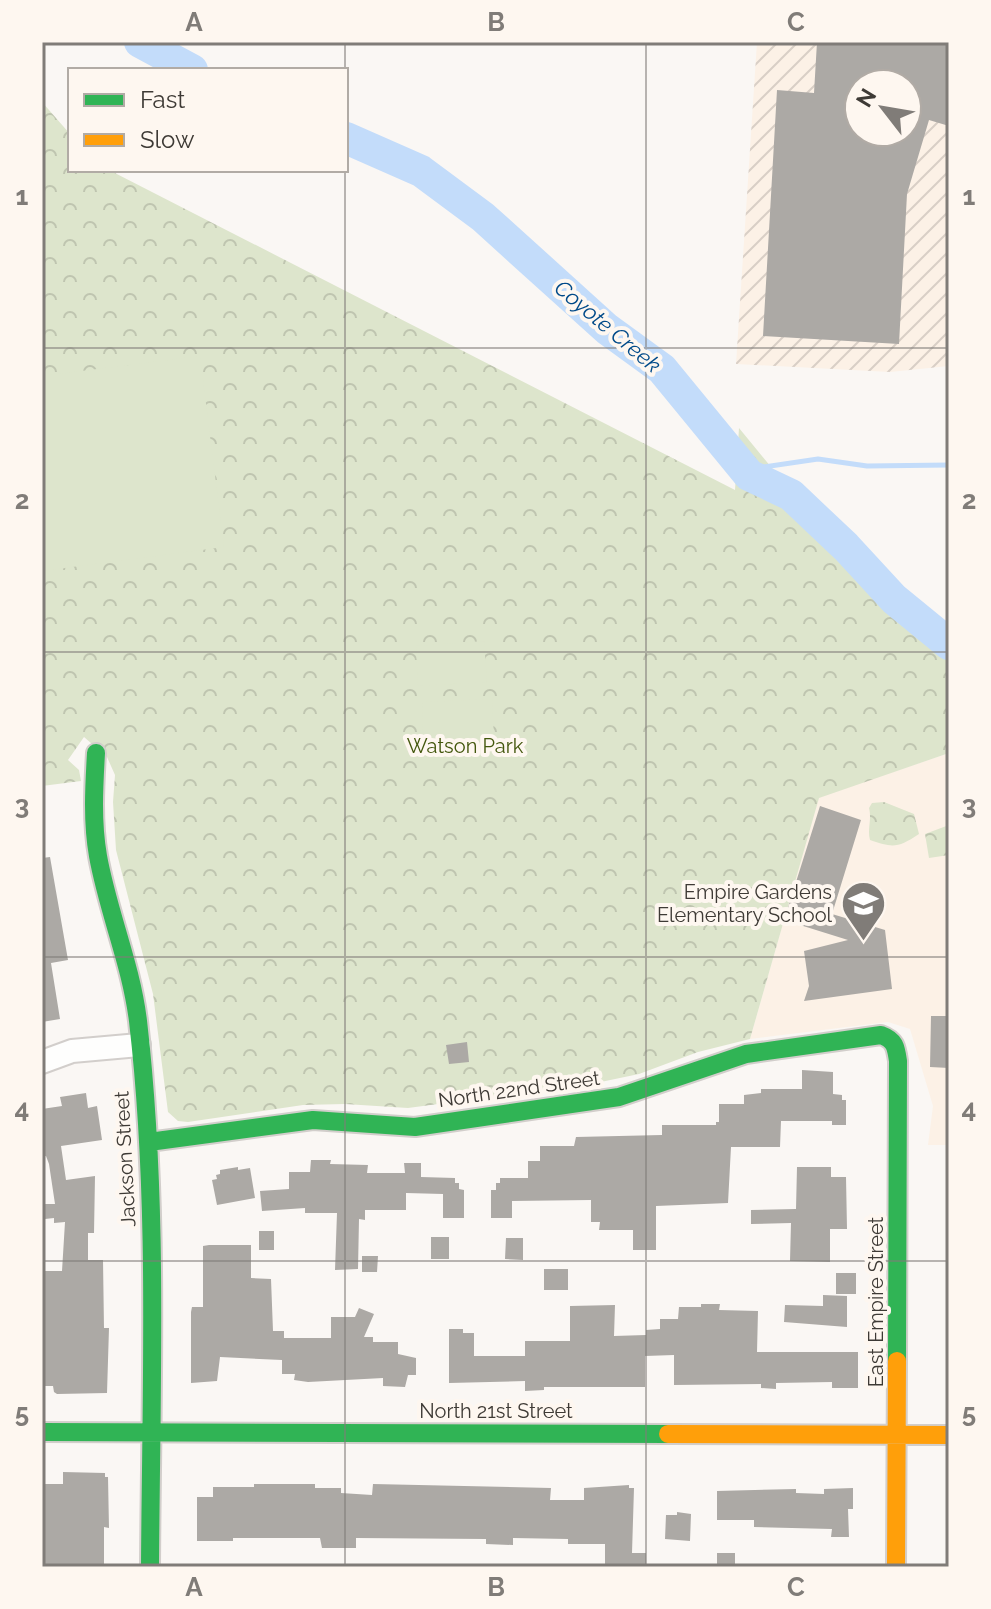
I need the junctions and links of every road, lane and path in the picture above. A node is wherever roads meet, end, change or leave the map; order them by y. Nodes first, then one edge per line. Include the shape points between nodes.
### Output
1 (96, 753) dead end
2 (890, 1038) joint
3 (139, 1045) junction
4 (42, 1062) edge
5 (149, 1142) junction
6 (42, 1432) edge
7 (150, 1433) junction
8 (898, 1435) junction
9 (949, 1435) edge
10 (150, 1567) edge
11 (896, 1567) edge

1 - 3 street, Jackson Street via 98,855 130,979
2 - 5 street, North 22nd Street via 746,1054 619,1097 415,1127 313,1120
2 - 8 street, East Empire Street via 898,1061
3 - 4 street via 72,1051
3 - 5 street, Jackson Street
5 - 7 street, Jackson Street
6 - 7 street, North 21st Street
7 - 8 street, North 21st Street
7 - 10 street, Jackson Street
8 - 9 street, North 21st Street
8 - 11 street, East Empire Street

